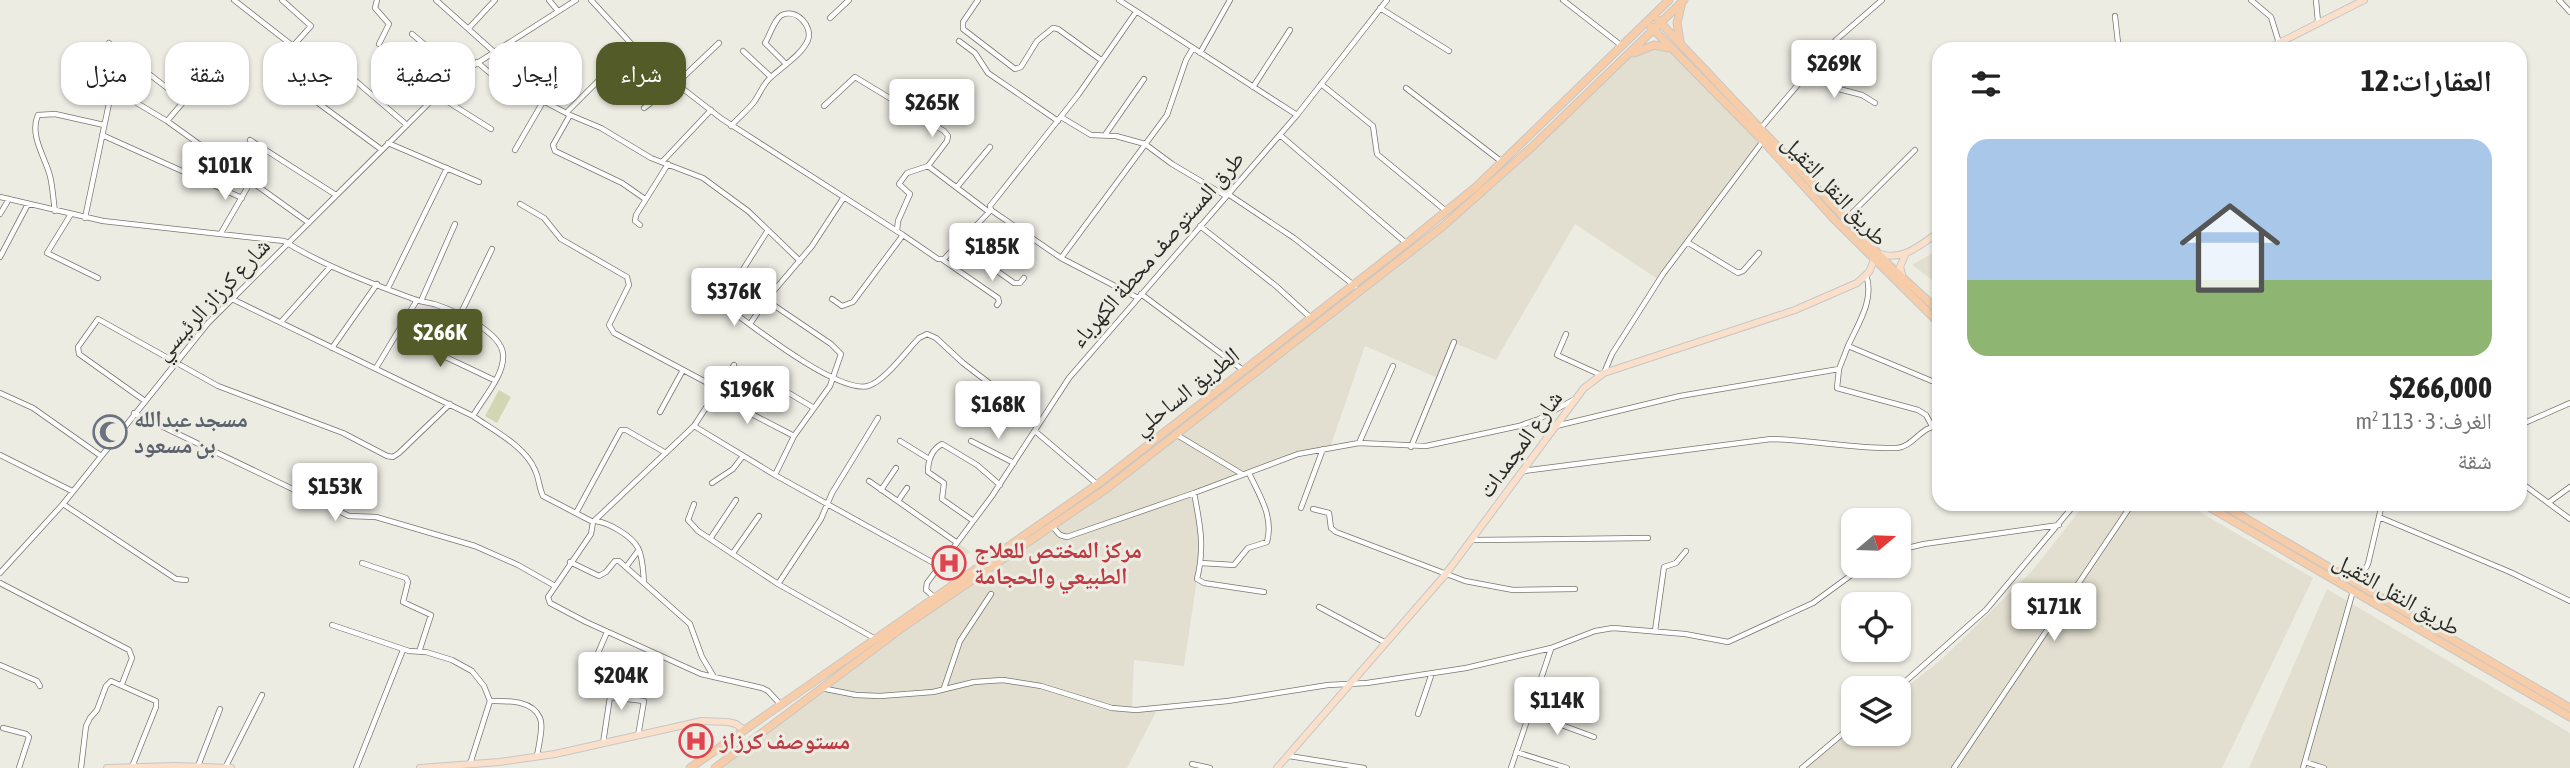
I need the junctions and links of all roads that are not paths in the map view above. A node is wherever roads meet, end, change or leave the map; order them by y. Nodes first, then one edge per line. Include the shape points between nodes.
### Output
1 (236, 0) edge
2 (282, 0) edge
3 (377, 0) edge
4 (436, 0) edge
5 (495, 0) edge
6 (549, 0) edge
7 (576, 0) edge
8 (591, 0) edge
9 (849, 0) edge
10 (978, 0) edge
11 (1119, 0) edge
12 (1230, 0) edge
13 (1387, 0) edge
14 (1563, 0) edge
15 (1669, 0) edge
16 (1882, 0) edge
17 (2251, 0) edge
18 (2316, 0) edge
19 (2364, 0) edge
20 (2559, 0) edge
21 (1683, 1) edge
22 (1380, 8) junction
23 (558, 11) junction
24 (1136, 12) junction
25 (2570, 12) edge
26 (1653, 15) junction
27 (2115, 16) dead end
28 (830, 18) dead end
29 (1646, 21) junction
30 (2318, 23) junction
31 (1657, 26) junction
32 (469, 28) junction
33 (1290, 30) dead end
34 (412, 34) dead end
35 (959, 41) dead end
36 (380, 42) edge
37 (422, 42) edge
38 (508, 42) edge
39 (630, 42) edge
40 (2118, 42) edge
41 (2279, 42) edge
42 (2281, 42) edge
43 (719, 43) dead end
44 (1622, 46) junction
45 (489, 47) edge
46 (1193, 48) junction
47 (1680, 50) junction
48 (743, 51) dead end
49 (1448, 51) dead end
50 (1200, 53) junction
51 (489, 54) edge
52 (1627, 56) junction
53 (1101, 61) junction
54 (477, 62) joint
55 (786, 64) junction
56 (1812, 68) junction
57 (489, 71) edge
58 (686, 74) edge
59 (151, 75) edge
60 (771, 77) junction
61 (1144, 79) dead end
62 (596, 83) edge
63 (1321, 84) junction
64 (165, 86) edge
65 (1253, 87) junction
66 (1406, 88) dead end
67 (686, 90) edge
68 (1875, 103) dead end
69 (108, 105) edge
70 (140, 105) edge
71 (181, 105) edge
72 (427, 105) edge
73 (453, 105) edge
74 (541, 105) edge
75 (553, 105) edge
76 (649, 105) edge
77 (824, 106) dead end
78 (645, 108) dead end
79 (711, 110) junction
80 (568, 114) junction
81 (1297, 116) junction
82 (1059, 119) junction
83 (167, 121) junction
84 (104, 125) junction
85 (407, 125) junction
86 (731, 126) junction
87 (491, 129) dead end
88 (1760, 129) junction
89 (102, 135) junction
90 (1105, 135) junction
91 (1280, 135) junction
92 (250, 140) dead end
93 (1763, 141) junction
94 (388, 143) junction
95 (1144, 144) junction
96 (990, 147) dead end
97 (382, 150) junction
98 (515, 150) dead end
99 (1914, 150) dead end
100 (1502, 162) junction
101 (665, 163) junction
102 (928, 166) junction
103 (447, 168) junction
104 (479, 182) dead end
105 (250, 183) junction
106 (956, 187) junction
107 (336, 195) junction
108 (1227, 195) junction
109 (0, 197) edge
110 (844, 197) junction
111 (242, 198) junction
112 (9, 199) junction
113 (645, 199) junction
114 (29, 204) junction
115 (520, 204) dead end
116 (55, 211) junction
117 (990, 211) junction
118 (1447, 211) junction
119 (0, 214) edge
120 (71, 215) junction
121 (85, 218) junction
122 (1846, 219) junction
123 (309, 223) junction
124 (455, 224) dead end
125 (640, 225) dead end
126 (1199, 226) junction
127 (768, 230) junction
128 (897, 231) junction
129 (221, 234) junction
130 (904, 235) junction
131 (1932, 237) edge
132 (1686, 242) junction
133 (288, 243) junction
134 (1407, 243) junction
135 (959, 244) junction
136 (492, 249) dead end
137 (1759, 253) dead end
138 (1907, 254) junction
139 (1876, 256) junction
140 (0, 257) edge
141 (1061, 258) junction
142 (943, 260) junction
143 (800, 261) junction
144 (331, 266) junction
145 (1866, 275) junction
146 (99, 278) dead end
147 (1024, 278) dead end
148 (1903, 279) junction
149 (377, 284) junction
150 (1354, 285) junction
151 (388, 288) junction
152 (1362, 290) junction
153 (1140, 296) junction
154 (232, 299) junction
155 (832, 299) dead end
156 (766, 300) junction
157 (419, 301) junction
158 (997, 305) dead end
159 (1932, 306) edge
160 (460, 315) junction
161 (1932, 316) edge
162 (1311, 318) junction
163 (281, 323) junction
164 (750, 324) junction
165 (397, 334) junction
166 (1566, 334) dead end
167 (1454, 342) dead end
168 (1848, 346) junction
169 (332, 348) junction
170 (176, 362) junction
171 (734, 365) dead end
172 (1393, 366) dead end
173 (376, 368) junction
174 (1839, 369) junction
175 (683, 370) junction
176 (1244, 371) junction
177 (1602, 374) junction
178 (833, 377) junction
179 (495, 380) junction
180 (1932, 381) edge
181 (772, 383) dead end
182 (718, 388) junction
183 (0, 393) edge
184 (713, 394) junction
185 (1573, 400) junction
186 (145, 401) junction
187 (2570, 403) edge
188 (450, 404) junction
189 (814, 408) junction
190 (660, 412) dead end
191 (134, 414) junction
192 (473, 416) junction
193 (878, 418) dead end
194 (1040, 422) junction
195 (2527, 422) edge
196 (694, 426) junction
197 (1932, 426) joint
198 (1554, 427) junction
199 (1035, 431) junction
200 (1177, 435) junction
201 (794, 436) junction
202 (900, 441) dead end
203 (971, 441) dead end
204 (1359, 443) junction
205 (1411, 447) junction
206 (1323, 449) junction
207 (666, 453) junction
208 (0, 455) edge
209 (101, 456) junction
210 (743, 456) junction
211 (929, 459) junction
212 (1014, 463) junction
213 (896, 468) dead end
214 (1522, 471) junction
215 (1249, 472) junction
216 (775, 475) junction
217 (1243, 475) junction
218 (869, 481) dead end
219 (712, 483) dead end
220 (1098, 484) junction
221 (1000, 485) junction
222 (2527, 487) edge
223 (907, 488) dead end
224 (2570, 488) edge
225 (881, 490) junction
226 (72, 491) junction
227 (1194, 493) junction
228 (736, 500) dead end
229 (898, 501) junction
230 (2547, 503) junction
231 (63, 504) junction
232 (694, 504) dead end
233 (828, 504) junction
234 (1301, 508) dead end
235 (1313, 509) dead end
236 (2070, 511) edge
237 (2127, 511) edge
238 (2217, 511) edge
239 (2232, 511) edge
240 (2380, 511) edge
241 (576, 513) junction
242 (759, 516) dead end
243 (2379, 517) junction
244 (2570, 519) edge
245 (972, 520) junction
246 (594, 522) junction
247 (2059, 525) junction
248 (1052, 526) junction
249 (1648, 538) dead end
250 (710, 539) junction
251 (1472, 540) junction
252 (956, 542) junction
253 (2283, 545) junction
254 (1911, 547) edge
255 (639, 550) junction
256 (1686, 551) dead end
257 (733, 553) junction
258 (570, 562) junction
259 (362, 563) dead end
260 (1201, 563) junction
261 (939, 566) junction
262 (626, 567) junction
263 (0, 573) edge
264 (1445, 575) junction
265 (1847, 578) edge
266 (186, 580) dead end
267 (645, 582) junction
268 (0, 583) edge
269 (778, 584) junction
270 (555, 586) junction
271 (2355, 587) junction
272 (1575, 589) dead end
273 (1264, 592) dead end
274 (991, 594) dead end
275 (938, 599) junction
276 (2570, 601) edge
277 (1319, 607) dead end
278 (332, 625) dead end
279 (1655, 631) junction
280 (607, 632) junction
281 (874, 638) junction
282 (1386, 643) junction
283 (2458, 647) junction
284 (1551, 648) junction
285 (403, 650) junction
286 (419, 652) junction
287 (0, 665) edge
288 (592, 667) dead end
289 (1432, 673) junction
290 (1911, 677) edge
291 (714, 678) junction
292 (122, 684) junction
293 (1350, 684) junction
294 (40, 687) dead end
295 (821, 688) junction
296 (944, 688) junction
297 (262, 695) dead end
298 (489, 701) junction
299 (780, 704) junction
300 (2570, 708) edge
301 (219, 709) dead end
302 (1529, 713) junction
303 (1418, 714) dead end
304 (2570, 717) edge
305 (3, 728) dead end
306 (744, 730) junction
307 (1841, 735) edge
308 (638, 736) junction
309 (1594, 737) dead end
310 (603, 744) junction
311 (1516, 752) junction
312 (1288, 756) junction
313 (537, 757) junction
314 (2305, 762) junction
315 (470, 764) junction
316 (1192, 764) dead end
317 (198, 766) edge
318 (132, 767) edge
319 (19, 768) edge
320 (81, 768) edge
321 (107, 768) edge
322 (115, 768) edge
323 (214, 768) edge
324 (225, 768) edge
325 (231, 768) edge
326 (356, 768) edge
327 (420, 768) edge
328 (690, 768) edge
329 (715, 768) edge
330 (1210, 768) edge
331 (1277, 768) edge
332 (1364, 768) edge
333 (1511, 768) edge
334 (1567, 768) edge
335 (1802, 768) edge
336 (1954, 768) edge
337 (2303, 768) edge
338 (2324, 768) edge

1 - 2 street via 293,46 311,26
3 - 36 street via 375,8 390,24
4 - 32 street
5 - 32 street
6 - 23 street
7 - 23 street, شارع كرزاز الرئيسي
8 - 39 street
9 - 28 street
10 - 53 street via 963,29 1014,69 1020,69 1037,41 1053,28
11 - 24 street
12 - 50 street
13 - 22 street, طرق المستوصف محطة الكهرباء
14 - 44 street
15 - 26 highway, الطريق الساحلي
16 - 56 street via 1850,26
17 - 41 street via 2271,16
18 - 30 street
19 - 30 main road
20 - 25 street
21 - 31 highway, الطريق الساحلي
21 - 47 highway via 1677,23
22 - 49 street
22 - 63 street, طرق المستوصف محطة الكهرباء
23 - 38 street, شارع كرزاز الرئيسي
24 - 46 street
24 - 53 street
26 - 29 highway, الطريق الساحلي
26 - 31 highway, طريق النقل الثقيل
27 - 40 street
29 - 31 highway, طريق النقل الثقيل
29 - 44 highway, الطريق الساحلي
30 - 42 main road
31 - 47 highway, طريق النقل الثقيل
31 - 52 highway, الطريق الساحلي
32 - 45 street
33 - 65 street
34 - 37 street
35 - 82 street via 975,53 988,74
43 - 58 street
44 - 100 highway, الطريق الساحلي
46 - 50 street
46 - 95 street via 1167,115
47 - 52 highway via 1654,45
47 - 88 highway, طريق النقل الثقيل
47 - 93 highway, طريق النقل الثقيل
48 - 60 street
50 - 65 street
51 - 54 street, شارع كرزاز الرئيسي
52 - 152 highway, الطريق الساحلي via 1478,197
53 - 82 street
54 - 57 street
55 - 55 street via 765,43 777,19 787,14 805,23 809,34 805,45
55 - 60 street
56 - 68 street via 1839,89
56 - 88 street
59 - 64 street
60 - 86 street
61 - 90 street
62 - 80 street
63 - 81 street, طرق المستوصف محطة الكهرباء
63 - 118 street via 1373,126 1377,154
65 - 81 street
66 - 100 street
67 - 79 street
69 - 84 street
70 - 83 street
71 - 83 street
72 - 85 street, شارع كرزاز الرئيسي
73 - 87 street
74 - 98 street
75 - 80 street
76 - 78 street
77 - 102 street via 858,78 947,133 947,141
79 - 86 street
79 - 101 street
80 - 101 street
80 - 113 street via 553,145 555,151
81 - 91 street, طرق المستوصف محطة الكهرباء
82 - 90 street via 1087,133
82 - 117 street via 991,203
83 - 105 street
84 - 89 street
84 - 116 street via 55,114 38,115 36,134
85 - 94 street, شارع كرزاز الرئيسي
85 - 97 street via 318,53 296,78 295,86
86 - 110 street
88 - 122 highway, طريق النقل الثقيل
89 - 111 street
89 - 121 street
90 - 95 street
91 - 108 street, طرق المستوصف محطة الكهرباء
91 - 134 street
92 - 107 street
93 - 132 street
93 - 139 highway, طريق النقل الثقيل
94 - 97 street, شارع كرزاز الرئيسي
94 - 103 street
95 - 108 street
95 - 141 street
96 - 106 street
97 - 107 street, شارع كرزاز الرئيسي
99 - 122 street
100 - 118 highway, الطريق الساحلي
101 - 113 street
101 - 127 street via 703,178
102 - 106 street
102 - 128 street via 907,173 899,184 911,194
103 - 104 street
103 - 151 street
105 - 111 street
105 - 123 street
106 - 117 street
107 - 123 street, شارع كرزاز الرئيسي
108 - 126 street, طرق المستوصف محطة الكهرباء
108 - 150 street via 1294,238
109 - 112 street
110 - 128 street
110 - 143 street
111 - 129 street
112 - 114 street
112 - 119 street
113 - 125 street via 635,218
114 - 116 street
114 - 140 street
115 - 175 street via 544,218 561,239 627,277 629,285 610,320 611,330
116 - 120 street
117 - 135 street
117 - 141 street
118 - 134 highway, الطريق الساحلي
120 - 121 street
120 - 146 street via 47,253
121 - 129 street
122 - 139 highway, طريق النقل الثقيل
123 - 133 street, شارع كرزاز الرئيسي
124 - 157 street
126 - 153 street, طرق المستوصف محطة الكهرباء
126 - 162 street
127 - 143 street
127 - 164 street via 723,299 725,306
128 - 130 street
129 - 133 street
130 - 142 street
130 - 155 street via 853,302 842,306
131 - 138 main road
132 - 137 street via 1738,273
132 - 177 street
133 - 144 street
133 - 154 street, شارع كرزاز الرئيسي
134 - 150 highway, الطريق الساحلي
135 - 142 street
135 - 147 street via 1014,283
136 - 160 street
138 - 139 main road
138 - 148 main road via 1901,264
139 - 145 main road
139 - 148 highway, طريق النقل الثقيل
139 - 161 highway, طريق النقل الثقيل
141 - 153 street
142 - 158 street via 998,298
143 - 156 street
144 - 149 street
144 - 163 street
145 - 168 street via 1869,296
145 - 177 main road, شارع المجمدات via 1795,310
148 - 159 highway, طريق النقل الثقيل
149 - 151 street
149 - 169 street
150 - 152 street
150 - 162 highway, الطريق الساحلي
151 - 157 street
152 - 200 highway, الطريق الساحلي
153 - 176 street
153 - 194 street, طرق المستوصف محطة الكهرباء via 1069,378
154 - 163 street
154 - 170 street, شارع كرزاز الرئيسي
156 - 164 street
156 - 178 street via 840,351
157 - 160 street
157 - 165 street
160 - 179 street via 501,347 502,364
162 - 176 highway, الطريق الساحلي
163 - 169 street
164 - 178 street
165 - 173 street
165 - 179 street
166 - 177 street via 1557,355
167 - 205 street
168 - 174 street
168 - 180 street
169 - 173 street
170 - 186 street, شارع كرزاز الرئيسي
170 - 186 street via 100,318 96,322 78,347 79,354
170 - 188 street via 229,390 393,457
171 - 182 street
172 - 204 street
173 - 188 street
174 - 197 street via 1839,390 1918,410
174 - 198 street via 1680,396
175 - 182 street
175 - 190 street
176 - 220 highway, الطريق الساحلي
177 - 185 main road, شارع المجمدات
178 - 189 street
178 - 194 street via 857,386 875,383 927,334
179 - 192 street
181 - 189 street
182 - 184 street
183 - 209 street via 33,408
184 - 196 street
184 - 201 street
185 - 198 main road, شارع المجمدات
185 - 205 street via 1519,426
186 - 191 street, شارع كرزاز الرئيسي
187 - 195 street
188 - 192 street
189 - 201 street
191 - 209 street, شارع كرزاز الرئيسي
191 - 270 street via 349,516 376,517 475,546
192 - 241 street via 530,461 543,496
193 - 233 street
194 - 199 street, طرق المستوصف محطة الكهرباء
196 - 207 street
196 - 210 street
197 - 214 street via 1899,448 1771,439
198 - 214 main road, شارع المجمدات
199 - 212 street, طرق المستوصف محطة الكهرباء
199 - 220 street
200 - 217 street
200 - 248 highway, الطريق الساحلي
201 - 216 street
202 - 211 street
203 - 212 street
204 - 205 street
204 - 206 street
206 - 215 street
206 - 234 street
207 - 241 street via 621,430
207 - 246 street
208 - 226 street
209 - 226 street, شارع كرزاز الرئيسي
210 - 216 street
210 - 219 street
211 - 221 street via 942,444
211 - 245 street via 929,473 944,483 943,499
212 - 221 street, طرق المستوصف محطة الكهرباء
213 - 225 street
214 - 251 main road, شارع المجمدات
215 - 217 street
215 - 260 street via 1266,510 1267,542 1248,548 1234,565
216 - 233 street
217 - 227 street
218 - 225 street
220 - 275 highway, الطريق الساحلي
221 - 245 street, طرق المستوصف محطة الكهرباء
222 - 230 street
223 - 229 street
224 - 230 street
225 - 229 street
226 - 231 street, شارع كرزاز الرئيسي
227 - 248 street via 1068,537
227 - 260 street via 1202,524
228 - 250 street
229 - 252 street
230 - 244 street
231 - 263 street, شارع كرزاز الرئيسي
231 - 266 street via 166,573
232 - 250 street via 689,523
233 - 261 street
233 - 269 street
235 - 264 street via 1329,513 1336,532
236 - 247 street
237 - 336 street
238 - 253 highway, طريق النقل الثقيل
239 - 253 highway, طريق النقل الثقيل
240 - 243 street
241 - 246 street
242 - 257 street
243 - 271 street via 2368,564
243 - 276 street
245 - 252 street, طرق المستوصف محطة الكهرباء
246 - 255 street via 621,532
246 - 258 street via 591,534
247 - 254 street
247 - 290 street via 1979,617
248 - 275 highway, الطريق الساحلي
249 - 251 street
250 - 257 street
251 - 264 main road, شارع المجمدات
252 - 261 street, طرق المستوصف محطة الكهرباء
253 - 271 highway, طريق النقل الثقيل
255 - 262 street
255 - 267 street
256 - 279 street via 1676,563 1664,567
257 - 269 street
258 - 262 street via 599,576 616,561
258 - 270 street
259 - 286 street via 406,578 403,602 431,615
260 - 273 street via 1197,579 1204,583
261 - 275 street, طرق المستوصف محطة الكهرباء via 926,588
262 - 267 street
264 - 272 street via 1513,590
264 - 282 main road, شارع المجمدات
265 - 279 street via 1813,603 1733,641
267 - 291 street via 691,624
268 - 292 street via 129,650 132,658
269 - 281 street
270 - 280 street via 548,597 550,603
271 - 283 highway, طريق النقل الثقيل
271 - 314 street
274 - 296 street via 960,641
275 - 281 highway, الطريق الساحلي
275 - 295 highway, الطريق الساحلي
277 - 282 street
278 - 285 street
279 - 284 street via 1603,629
280 - 288 street
280 - 291 street
281 - 299 highway, الطريق الساحلي
282 - 293 main road, شارع المجمدات
283 - 300 highway, طريق النقل الثقيل
283 - 304 highway, طريق النقل الثقيل
284 - 289 street
284 - 302 street
285 - 286 street
285 - 326 street
286 - 298 street via 464,665 480,680
287 - 294 street via 37,681
289 - 293 street
289 - 303 street
291 - 299 street via 762,688
292 - 318 street via 154,698 157,704
292 - 320 street via 107,684 97,710 87,721
293 - 296 street via 1136,710 1112,708 1026,683 984,681
293 - 312 main road, شارع المجمدات
295 - 296 street via 880,696
295 - 329 highway, الطريق الساحلي
297 - 324 street
298 - 313 street via 517,701 537,715 541,720
298 - 315 street
299 - 306 highway, الطريق الساحلي
301 - 317 street
302 - 309 street
302 - 311 street
305 - 319 street via 29,737
306 - 308 main road via 736,724 711,721
306 - 328 highway, الطريق الساحلي
307 - 335 street
308 - 310 main road
308 - 310 street via 644,701 611,696
310 - 313 main road
311 - 333 street
311 - 334 street
312 - 331 main road, شارع المجمدات
312 - 332 street
313 - 315 main road
314 - 337 street
314 - 338 street
315 - 327 main road
316 - 330 street
317 - 318 main road
317 - 323 main road
318 - 322 main road
321 - 322 main road
323 - 324 main road
324 - 325 main road

